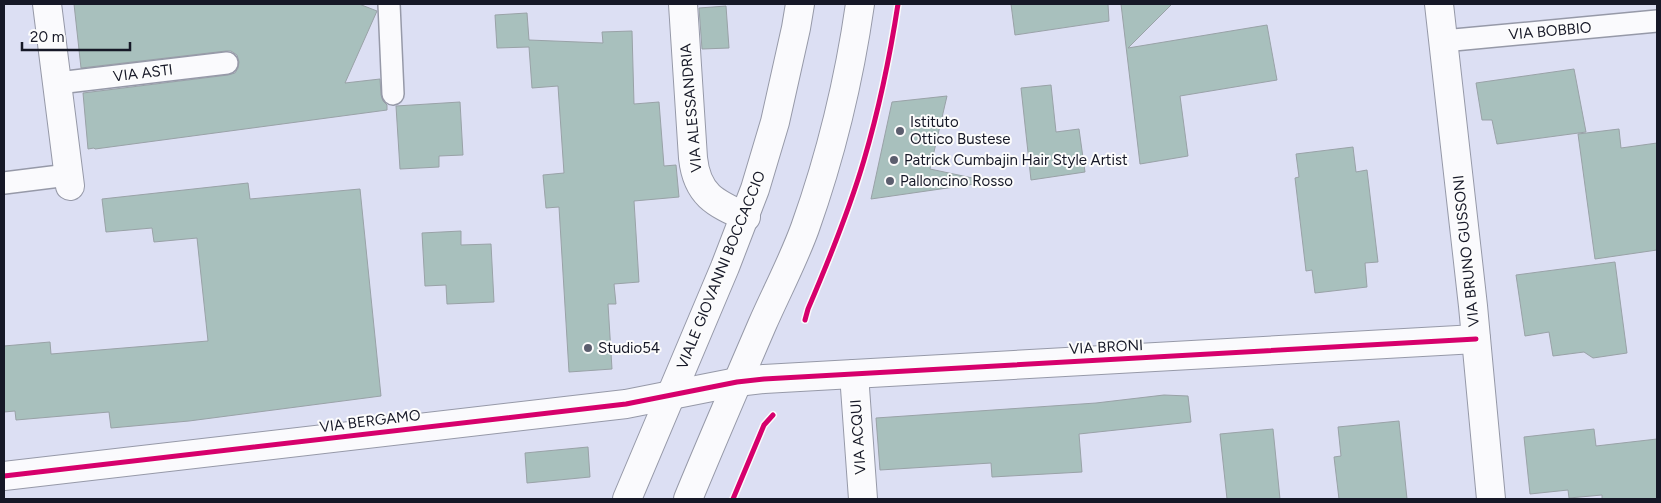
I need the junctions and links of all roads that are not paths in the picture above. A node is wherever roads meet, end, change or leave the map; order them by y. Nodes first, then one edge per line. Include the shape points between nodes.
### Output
1 (47, 4) edge
2 (389, 4) edge
3 (683, 4) edge
4 (800, 4) edge
5 (860, 4) edge
6 (1439, 4) edge
7 (1657, 21) edge
8 (1443, 41) junction
9 (227, 63) dead end
10 (58, 83) junction
11 (393, 94) dead end
12 (69, 180) joint
13 (4, 183) edge
14 (746, 216) junction
15 (1476, 339) junction
16 (854, 374) junction
17 (737, 382) junction
18 (671, 396) junction
19 (4, 476) edge
20 (627, 499) edge
21 (688, 499) edge
22 (863, 499) edge
23 (1491, 499) edge

1 - 10 street
2 - 11 lane
3 - 14 street, VIA ALESSANDRIA via 697,178 712,200
4 - 14 street, VIALE GIOVANNI BOCCACCIO via 775,122
5 - 17 street via 849,71 827,162 804,230
6 - 8 street, VIA BRUNO GUSSONI
7 - 8 lane, VIA BOBBIO
8 - 15 street, VIA BRUNO GUSSONI
9 - 10 lane, VIA ASTI
10 - 12 street
12 - 13 lane
14 - 18 street, VIALE GIOVANNI BOCCACCIO
15 - 16 street, VIA BRONI
15 - 23 street, VIA BRUNO GUSSONI
16 - 17 street, VIA BRONI
16 - 22 street, VIA ACQUI
17 - 18 street, VIA BERGAMO
17 - 21 street
18 - 19 street, VIA BERGAMO via 626,404
18 - 20 street, VIALE GIOVANNI BOCCACCIO

